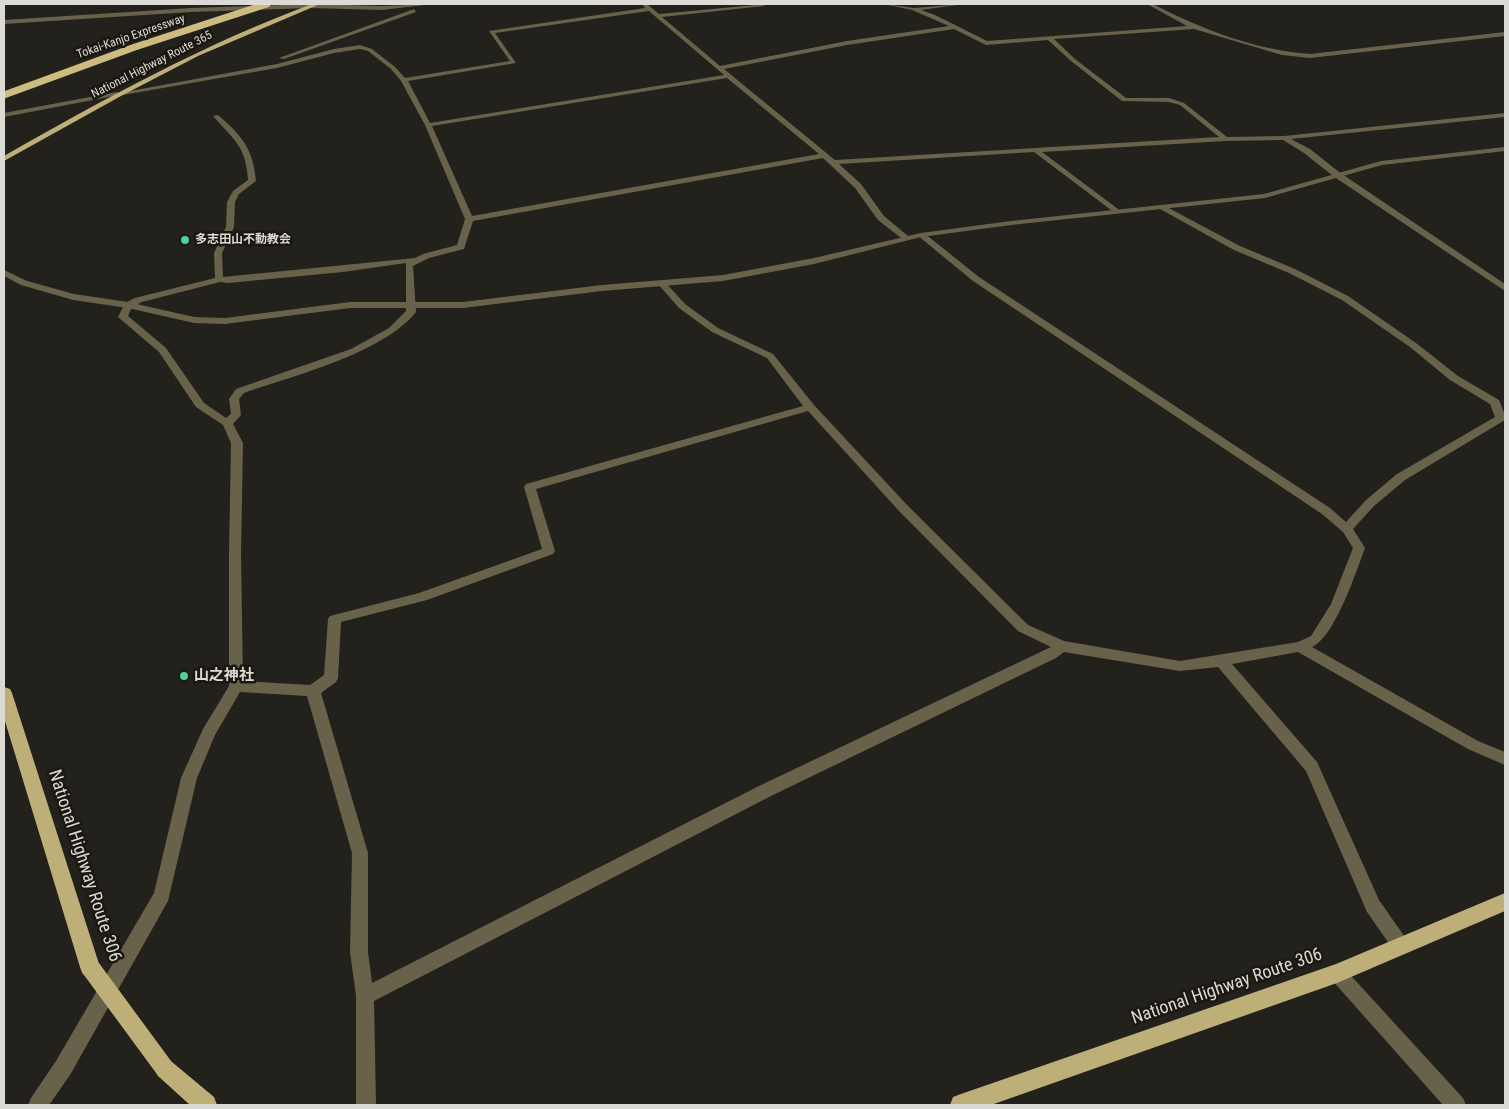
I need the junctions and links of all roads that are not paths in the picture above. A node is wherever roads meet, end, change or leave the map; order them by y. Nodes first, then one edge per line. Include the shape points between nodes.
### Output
1 (267, 4) edge
2 (430, 4) edge
3 (435, 4) edge
4 (644, 4) edge
5 (764, 4) edge
6 (886, 4) edge
7 (962, 4) edge
8 (1149, 4) edge
9 (313, 5) edge
10 (650, 9) junction
11 (913, 9) junction
12 (657, 16) junction
13 (4, 22) edge
14 (955, 27) junction
15 (1194, 27) junction
16 (1505, 34) edge
17 (1048, 38) junction
18 (719, 68) junction
19 (238, 72) junction
20 (728, 76) junction
21 (404, 80) junction
22 (4, 94) edge
23 (117, 94) junction
24 (4, 115) edge
25 (1505, 115) edge
26 (216, 116) dead end
27 (428, 125) junction
28 (1284, 138) junction
29 (1225, 139) junction
30 (1505, 149) edge
31 (1035, 150) junction
32 (825, 156) junction
33 (4, 159) edge
34 (833, 162) junction
35 (1336, 174) junction
36 (1162, 207) junction
37 (1115, 211) junction
38 (469, 220) junction
39 (921, 235) junction
40 (905, 238) junction
41 (417, 261) junction
42 (4, 274) edge
43 (218, 279) junction
44 (662, 284) junction
45 (1505, 288) edge
46 (411, 304) junction
47 (128, 305) junction
48 (810, 407) junction
49 (227, 423) junction
50 (1347, 529) junction
51 (1062, 646) junction
52 (1300, 647) junction
53 (1221, 661) junction
54 (236, 686) junction
55 (313, 691) junction
56 (4, 693) edge
57 (1505, 759) edge
58 (1505, 902) edge
59 (1401, 946) junction
60 (1337, 973) junction
61 (366, 996) junction
62 (38, 1105) edge
63 (206, 1105) edge
64 (366, 1105) edge
65 (961, 1105) edge
66 (1456, 1105) edge

1 - 22 highway, Tokai-Kanjo Expressway, bridge
2 - 9 street via 382,8
3 - 19 street
4 - 10 street
5 - 12 street
6 - 11 street
7 - 11 street
8 - 15 street
9 - 13 street
9 - 23 highway, National Highway Route 365 via 259,25
10 - 12 street
10 - 21 street via 491,32 514,62
11 - 14 street
12 - 18 street
14 - 17 street via 986,42
14 - 18 street via 847,43
15 - 16 street via 1284,54 1310,56
15 - 17 street
17 - 29 street via 1124,100 1169,100 1182,104
18 - 20 street
19 - 21 street via 360,48 370,50
19 - 23 street
20 - 27 street
20 - 32 street
21 - 27 street
23 - 24 street
23 - 33 highway, National Highway Route 365
25 - 28 street
26 - 43 street via 243,140 252,164 252,181 236,193 231,202 230,227 218,253
27 - 38 street
28 - 29 street
28 - 35 street
29 - 31 street
30 - 35 street via 1382,163
31 - 34 street
31 - 37 street
32 - 34 street
32 - 38 street
34 - 40 street via 858,186 881,218
35 - 36 street via 1265,196
35 - 45 street
36 - 37 street
36 - 50 street via 1237,248 1345,298 1454,378 1495,402 1501,418 1400,477
37 - 39 street
38 - 41 street via 461,247
39 - 40 street
39 - 50 street via 976,279 1326,511
40 - 44 street via 750,273
41 - 43 street
41 - 46 street via 410,265
42 - 47 street via 72,297
43 - 47 street via 198,287 143,297
44 - 46 street via 463,305
44 - 48 street via 682,306 715,330 770,356
46 - 47 street via 350,305 224,320 194,320
46 - 49 street via 411,312 392,330 354,350 240,391 234,398 236,415
47 - 49 street via 123,317 163,350 200,405
48 - 51 street via 904,509 1023,628
48 - 55 street via 530,487 549,551 422,596 335,619 332,678
49 - 54 street via 237,443
50 - 52 street via 1359,548 1337,604 1316,640
51 - 53 street via 1180,666
51 - 61 street via 1042,659 765,791
52 - 53 street
52 - 57 street via 1473,745
53 - 59 street via 1312,767 1373,906
54 - 55 street
54 - 62 street via 208,733 189,778 162,894 63,1068
55 - 61 street via 360,852 359,952
56 - 63 highway, National Highway Route 306, bridge via 90,967 165,1069
58 - 59 highway, National Highway Route 306
59 - 60 highway, National Highway Route 306
60 - 65 highway, National Highway Route 306
60 - 66 street
61 - 64 street

